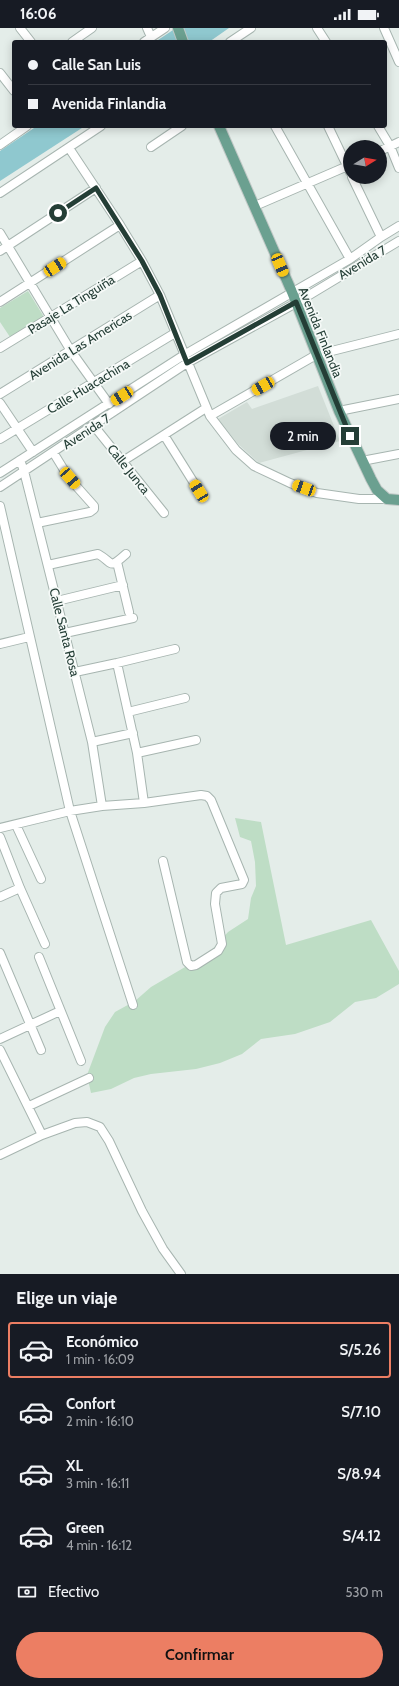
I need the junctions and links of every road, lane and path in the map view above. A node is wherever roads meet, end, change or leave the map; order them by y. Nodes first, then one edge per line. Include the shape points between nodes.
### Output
1 (20, 28) edge
2 (92, 28) edge
3 (147, 28) edge
4 (165, 28) edge
5 (178, 28) edge
6 (251, 28) edge
7 (317, 28) edge
8 (384, 28) edge
9 (29, 40) edge
10 (75, 40) edge
11 (148, 40) edge
12 (182, 40) edge
13 (233, 40) edge
14 (325, 40) edge
15 (386, 40) edge
16 (387, 41) edge
17 (397, 51) edge
18 (399, 62) edge
19 (0, 73) edge
20 (12, 86) edge
21 (24, 128) edge
22 (98, 128) edge
23 (179, 128) edge
24 (220, 128) edge
25 (276, 128) edge
26 (329, 128) edge
27 (379, 128) edge
28 (399, 142) edge
29 (0, 145) edge
30 (390, 146) junction
31 (151, 147) dead end
32 (69, 148) junction
33 (387, 148) edge
34 (343, 155) edge
35 (399, 168) edge
36 (343, 169) edge
37 (307, 184) junction
38 (355, 184) edge
39 (96, 188) junction
40 (0, 193) edge
41 (255, 206) junction
42 (120, 225) junction
43 (399, 226) edge
44 (0, 234) edge
45 (381, 237) junction
46 (399, 241) edge
47 (4, 249) edge
48 (350, 258) junction
49 (142, 261) junction
50 (29, 283) junction
51 (292, 292) junction
52 (160, 295) junction
53 (0, 302) edge
54 (296, 302) junction
55 (50, 316) junction
56 (175, 333) junction
57 (399, 334) edge
58 (0, 348) edge
59 (71, 351) junction
60 (316, 355) junction
61 (186, 359) junction
62 (94, 382) junction
63 (0, 394) edge
64 (399, 399) edge
65 (0, 403) edge
66 (109, 404) junction
67 (206, 408) junction
68 (339, 410) junction
69 (210, 416) junction
70 (94, 426) junction
71 (18, 429) junction
72 (164, 435) junction
73 (0, 439) edge
74 (33, 452) junction
75 (53, 452) junction
76 (399, 454) edge
77 (20, 460) junction
78 (124, 461) junction
79 (362, 461) junction
80 (24, 471) junction
81 (0, 472) edge
82 (0, 487) edge
83 (199, 491) dead end
84 (387, 499) junction
85 (399, 500) edge
86 (0, 506) edge
87 (164, 513) dead end
88 (37, 523) junction
89 (126, 554) dead end
90 (116, 562) junction
91 (48, 565) junction
92 (123, 585) junction
93 (57, 601) junction
94 (65, 633) junction
95 (29, 637) junction
96 (0, 644) edge
97 (175, 649) dead end
98 (117, 663) junction
99 (75, 672) junction
100 (186, 698) dead end
101 (128, 712) junction
102 (133, 733) junction
103 (196, 740) dead end
104 (92, 742) junction
105 (137, 753) junction
106 (144, 803) junction
107 (102, 806) junction
108 (70, 811) junction
109 (16, 825) junction
110 (0, 828) edge
111 (0, 837) edge
112 (163, 861) dead end
113 (41, 879) dead end
114 (20, 888) junction
115 (0, 897) edge
116 (45, 944) dead end
117 (0, 953) edge
118 (39, 957) dead end
119 (133, 1005) dead end
120 (60, 1011) junction
121 (30, 1025) junction
122 (0, 1039) edge
123 (0, 1050) edge
124 (41, 1050) dead end
125 (81, 1060) dead end
126 (89, 1078) dead end
127 (28, 1106) junction
128 (42, 1135) junction
129 (0, 1155) edge
130 (181, 1274) edge

1 - 9 street
2 - 10 street
3 - 11 street
4 - 11 street
5 - 12 main road
6 - 13 street
7 - 14 street
8 - 15 street
16 - 17 street
17 - 18 street
19 - 20 street
21 - 29 street
22 - 32 street
23 - 31 street
24 - 41 main road, Avenida Finlandia
25 - 37 street
26 - 34 street
27 - 30 street
28 - 30 street
30 - 33 street
30 - 35 street
32 - 39 street
32 - 40 street
36 - 37 street
37 - 41 street
37 - 48 street
38 - 45 street
39 - 42 street
39 - 47 street
41 - 51 main road, Avenida Finlandia
42 - 49 street
42 - 50 street
43 - 45 street, Avenida 7
44 - 47 street
45 - 48 street, Avenida 7
46 - 54 street, Avenida 7
47 - 50 street
48 - 51 street, Avenida 7
49 - 52 street
49 - 55 street, Pasaje La Tinguiña
50 - 53 street
50 - 55 street
51 - 54 main road, Avenida Finlandia
51 - 61 street, Avenida 7
52 - 56 street
52 - 59 street, Avenida Las Americas
54 - 60 main road, Avenida Finlandia
54 - 61 street, Avenida 7
55 - 58 street, Pasaje La Tinguiña
55 - 59 street
56 - 61 street
56 - 62 street, Calle Huacachina
57 - 60 street
59 - 62 street
59 - 63 street, Avenida Las Americas
60 - 68 main road, Avenida Finlandia
60 - 69 street
61 - 66 street, Avenida 7
61 - 67 street
61 - 70 street, Avenida 7
62 - 66 street
62 - 71 street, Calle Huacachina
64 - 68 street
65 - 71 street
66 - 74 street, Avenida 7
67 - 69 street
67 - 72 street
68 - 79 main road, Avenida Finlandia
69 - 84 street via 236,450 263,471 317,493 359,500
70 - 75 street, Avenida 7
70 - 78 street, Calle Junca
71 - 73 street, Calle Huacachina
71 - 74 street
72 - 78 street
72 - 83 street
74 - 77 street, Avenida 7
75 - 80 street, Avenida 7
75 - 88 street via 94,509
76 - 79 street
77 - 80 street, Calle Santa Rosa
77 - 81 street, Avenida 7
78 - 87 street, Calle Junca
79 - 84 main road, Avenida Finlandia via 378,490
80 - 82 street, Avenida 7
80 - 88 street, Calle Santa Rosa
84 - 85 main road
86 - 95 street
88 - 91 street, Calle Santa Rosa
89 - 90 street
90 - 91 street via 108,563 96,554
90 - 92 street
91 - 93 street, Calle Santa Rosa
92 - 93 street
92 - 94 street via 131,615
93 - 94 street, Calle Santa Rosa
94 - 99 street, Calle Santa Rosa
95 - 96 street
95 - 108 street
97 - 98 street
98 - 99 street
98 - 101 street
99 - 104 street, Calle Santa Rosa
100 - 101 street
101 - 102 street
102 - 104 street
102 - 105 street
103 - 105 street
104 - 107 street, Calle Santa Rosa
105 - 106 street
106 - 107 street
106 - 112 street via 207,796 211,800 243,877 242,884 222,888 216,893 215,904 222,944 218,950 196,965 191,966 187,962
107 - 108 street
108 - 109 street
108 - 119 street
109 - 110 street
109 - 113 street
111 - 114 street
114 - 115 street
114 - 116 street
117 - 121 street
118 - 120 street
120 - 121 street
120 - 125 street
121 - 122 street
121 - 124 street
123 - 127 street
126 - 127 street
127 - 128 street
128 - 129 street
128 - 130 street via 75,1123 87,1122 100,1127 142,1211 163,1249

